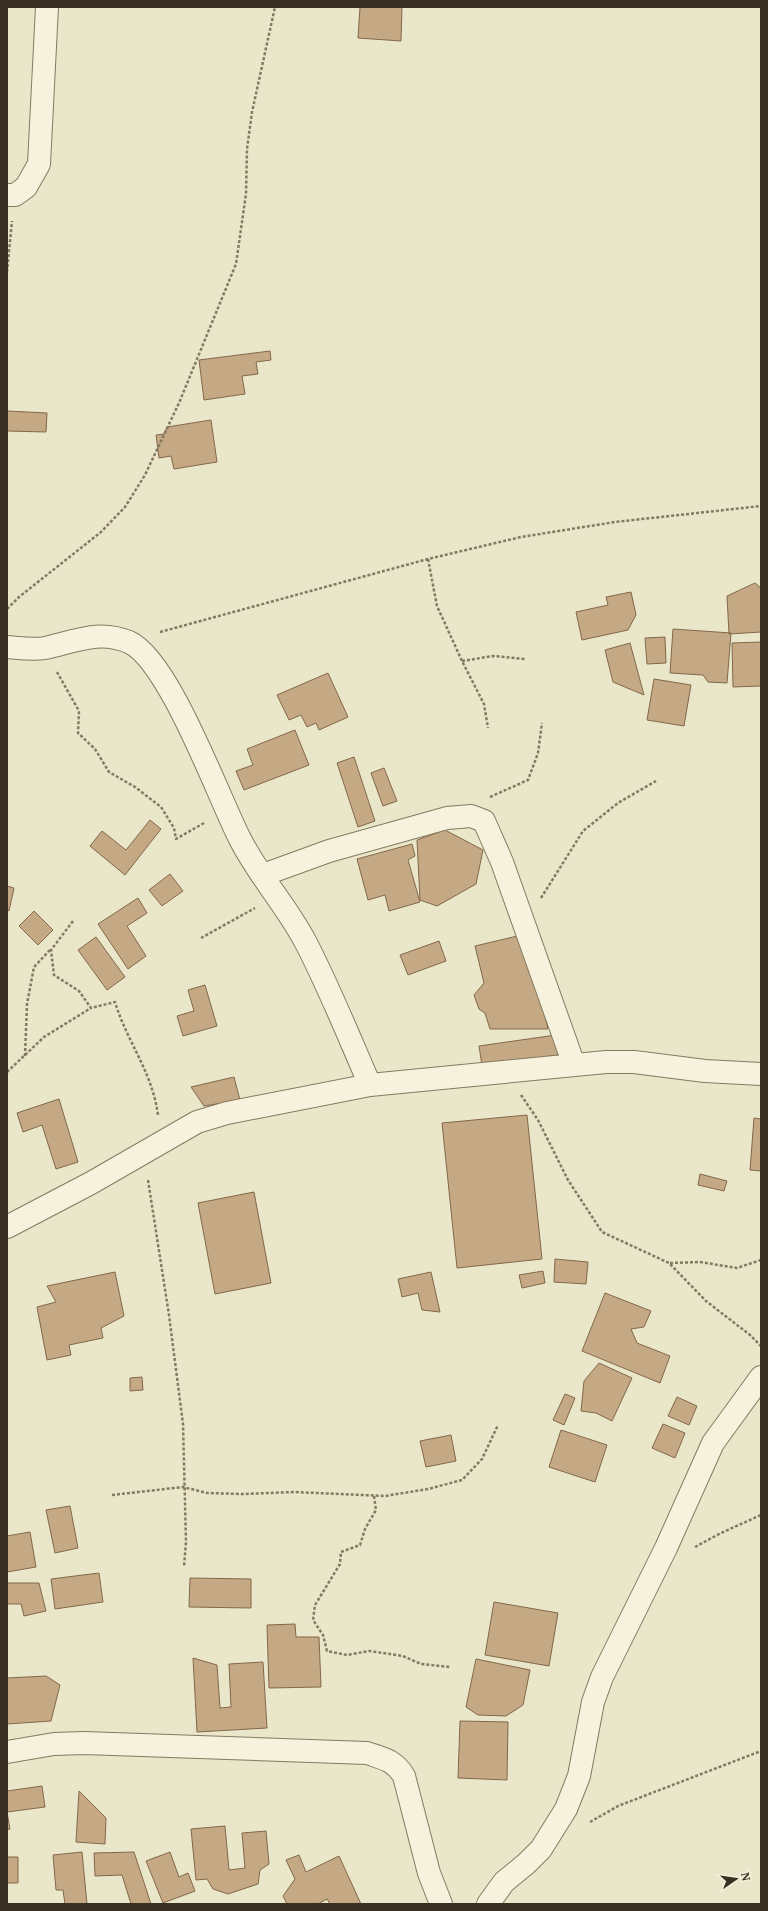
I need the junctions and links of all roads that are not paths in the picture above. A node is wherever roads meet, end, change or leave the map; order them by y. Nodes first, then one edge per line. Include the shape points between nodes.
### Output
1 (47, 7) edge
2 (11, 195) edge
3 (7, 647) edge
4 (263, 875) junction
5 (574, 1065) junction
6 (761, 1074) edge
7 (370, 1085) junction
8 (7, 1227) edge
9 (761, 1377) edge
10 (7, 1752) edge
11 (441, 1904) edge
12 (488, 1904) edge

1 - 2 street via 39,164 26,187
3 - 4 street via 35,649 77,638 94,637 109,638 135,646 149,659 174,697 240,840
4 - 5 street via 374,837 448,818 471,816 484,822 502,862
4 - 7 street via 304,940
5 - 6 street via 634,1062 705,1071
5 - 7 street
7 - 8 street via 227,1113 197,1122
9 - 12 street via 713,1443 656,1568 602,1677 593,1702 579,1776 566,1809 540,1849 504,1882
10 - 11 street via 54,1744 84,1743 367,1753 387,1760 397,1765 404,1776 429,1873

